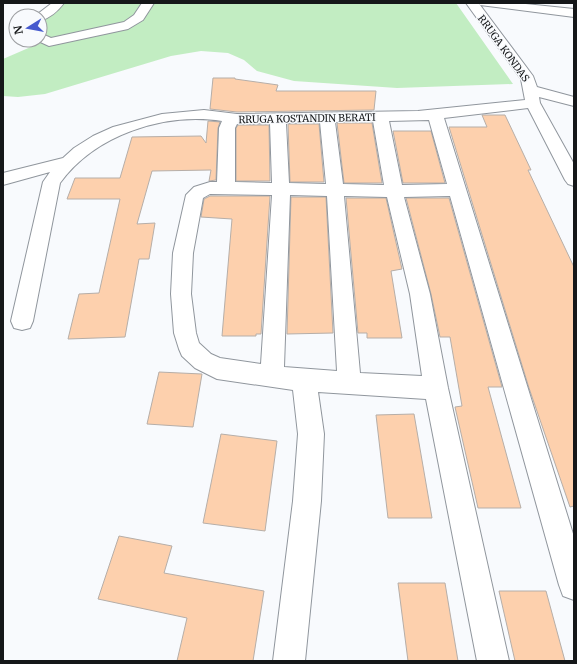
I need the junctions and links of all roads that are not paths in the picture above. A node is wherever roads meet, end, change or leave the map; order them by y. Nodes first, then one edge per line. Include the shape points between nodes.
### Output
1 (58, 3) edge
2 (148, 3) edge
3 (472, 3) edge
4 (484, 3) edge
5 (538, 6) edge
6 (48, 12) edge
7 (574, 12) edge
8 (48, 41) edge
9 (532, 96) junction
10 (574, 102) edge
11 (435, 114) junction
12 (380, 116) junction
13 (327, 118) junction
14 (231, 119) junction
15 (278, 119) junction
16 (68, 162) junction
17 (3, 179) edge
18 (574, 180) edge
19 (226, 188) junction
20 (281, 189) junction
21 (335, 190) junction
22 (456, 190) junction
23 (394, 191) junction
24 (22, 321) dead end
25 (272, 376) junction
26 (304, 380) junction
27 (349, 383) junction
28 (436, 388) junction
29 (574, 585) edge
30 (289, 661) edge
31 (493, 661) edge

1 - 6 street
2 - 8 street via 134,22 124,26
3 - 9 street, RRUGA KONDAS via 528,79
4 - 5 street
5 - 7 street
9 - 10 street
9 - 11 street, RRUGA KOSTANDIN BERATI
9 - 18 street, RRUGA KONDAS
11 - 12 street, RRUGA KOSTANDIN BERATI
11 - 22 street
12 - 13 street, RRUGA KOSTANDIN BERATI
12 - 23 street
13 - 15 street, RRUGA KOSTANDIN BERATI
13 - 21 street
14 - 15 street, RRUGA KOSTANDIN BERATI
14 - 16 street, RRUGA KOSTANDIN BERATI via 204,115 173,117 122,130 101,138
14 - 19 street via 227,128
15 - 20 street
16 - 17 street
16 - 24 street, RRUGA KOSTANDIN BERATI via 52,182
19 - 20 street
19 - 25 street via 210,188 195,195 183,253 181,294 185,333 190,349 203,361 223,369
20 - 21 street
20 - 25 street
21 - 23 street
21 - 27 street
22 - 23 street
22 - 29 street
23 - 28 street via 420,294
25 - 26 street
26 - 27 street
26 - 30 street via 311,442
27 - 28 street
28 - 31 street

